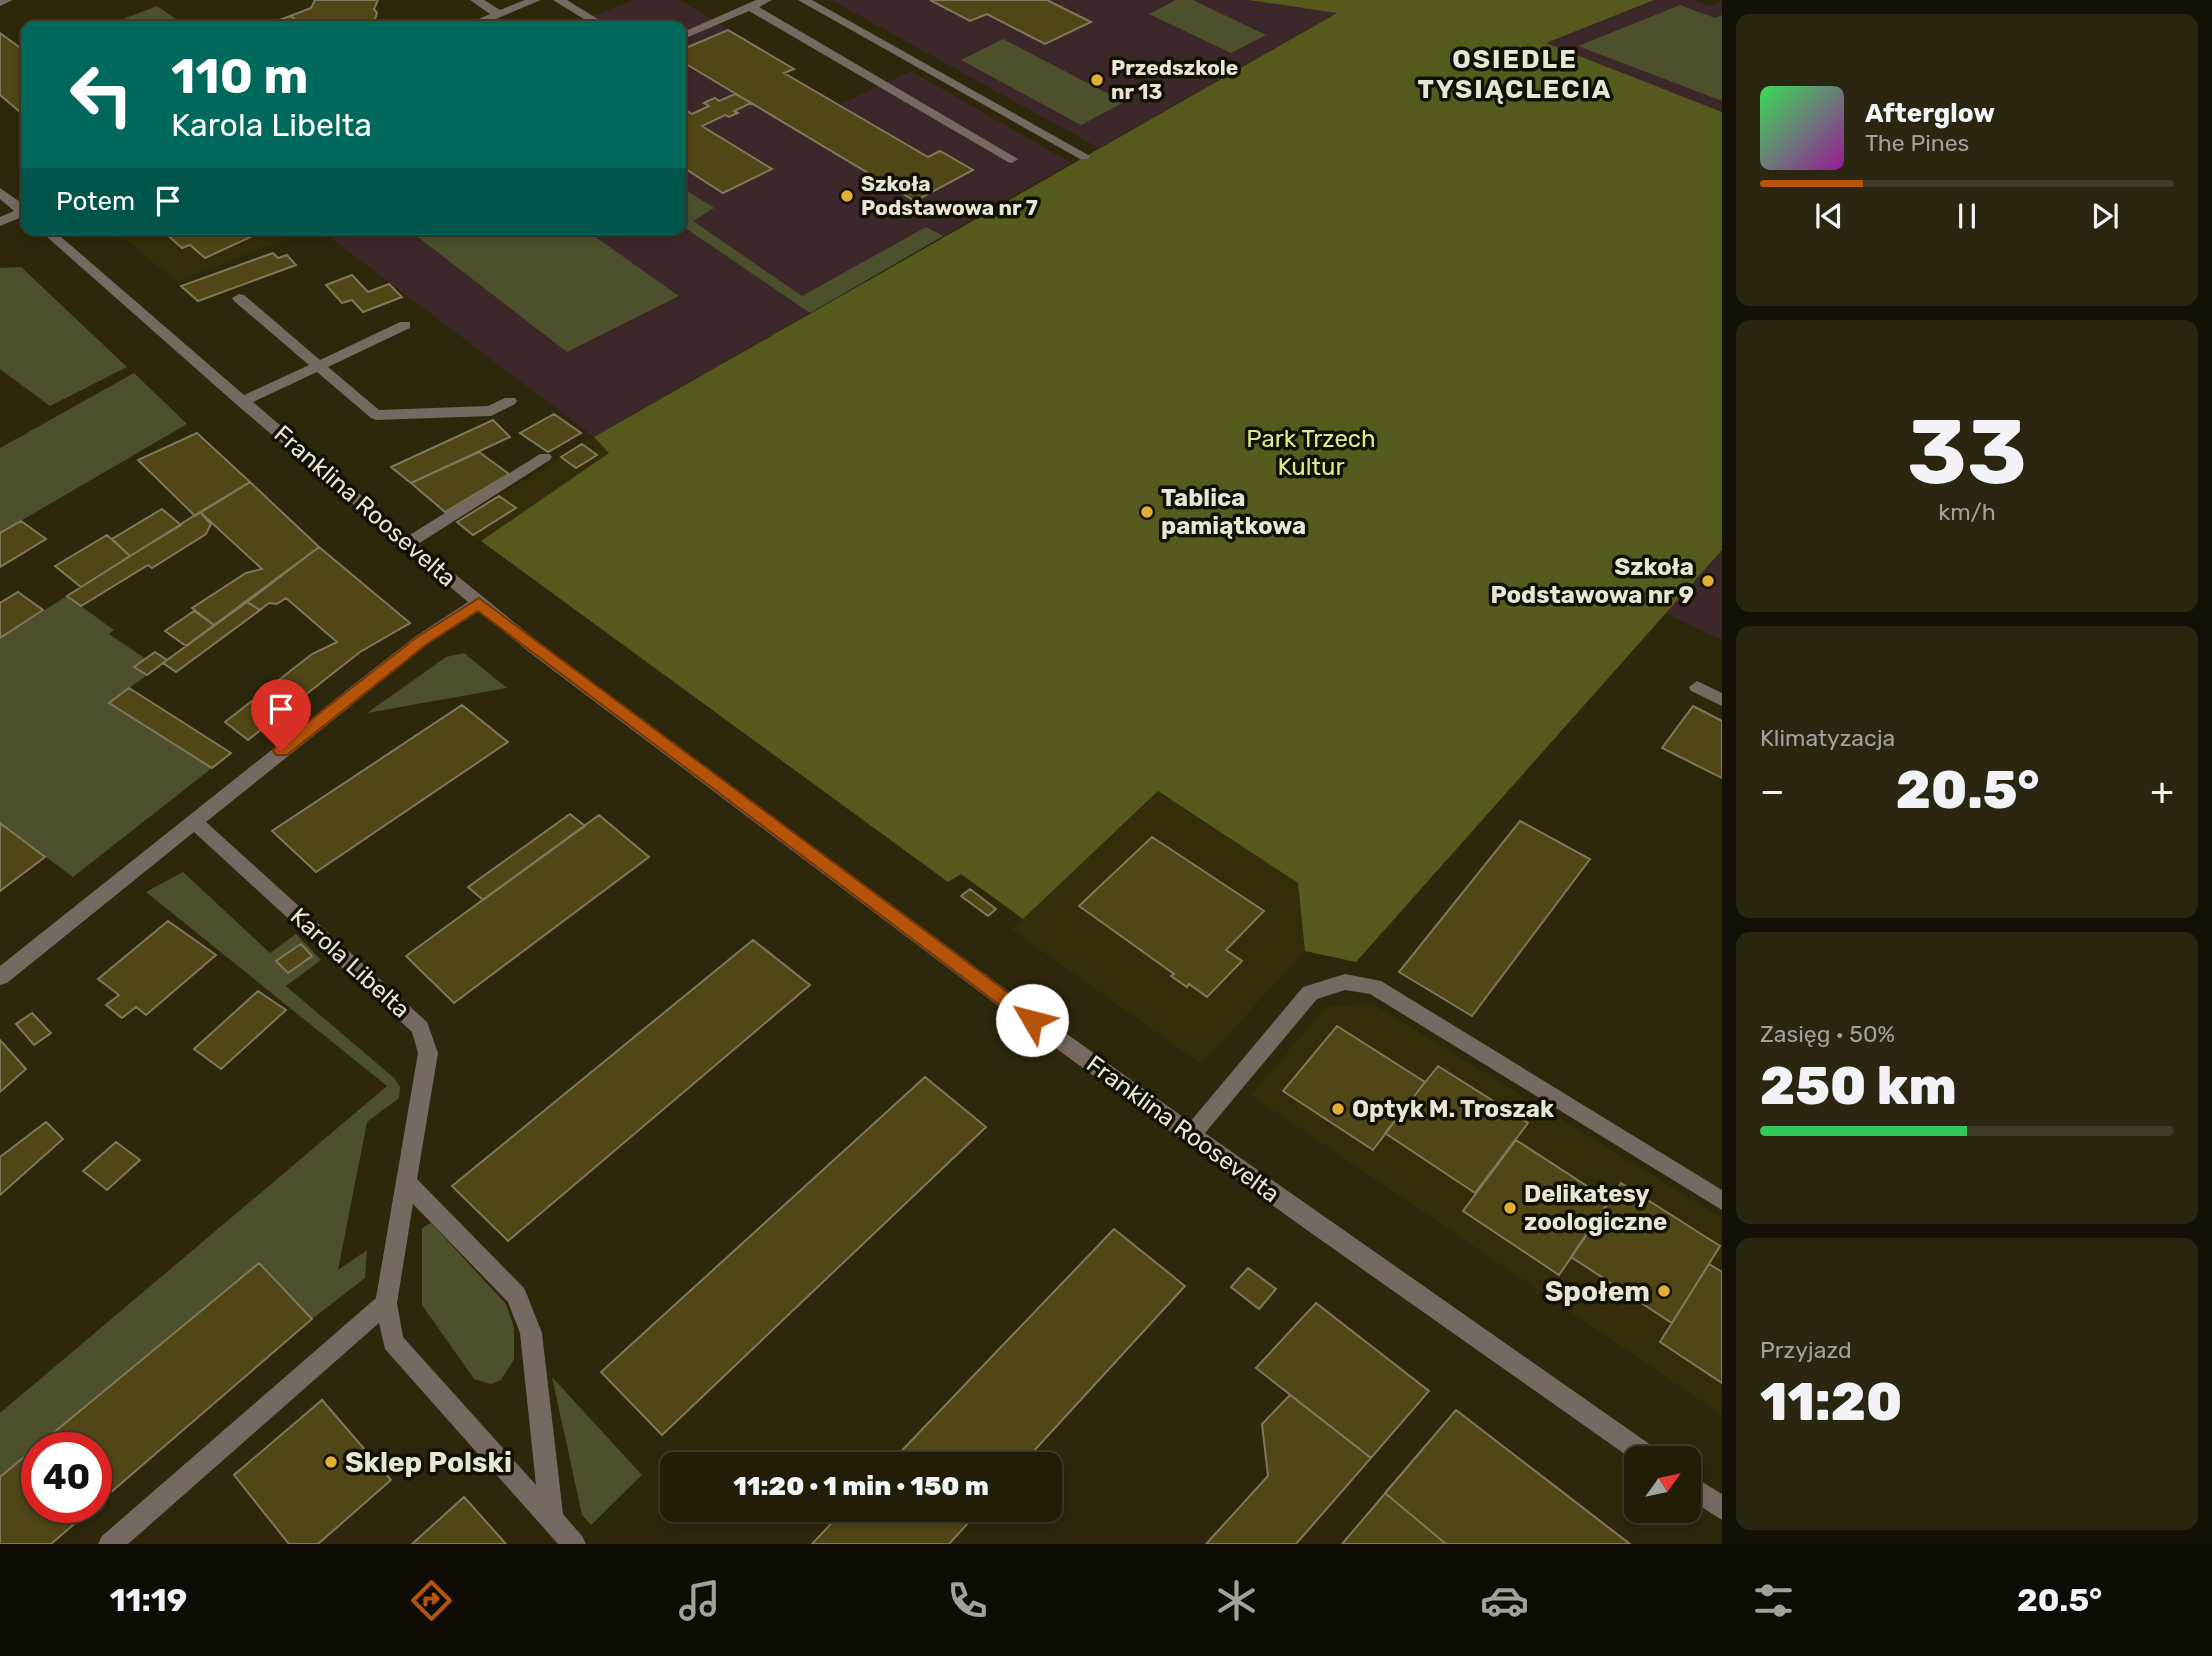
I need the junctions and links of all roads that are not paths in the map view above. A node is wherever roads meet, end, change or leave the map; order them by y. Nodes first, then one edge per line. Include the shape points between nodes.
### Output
1 (7, 0) edge
2 (476, 0) edge
3 (535, 0) edge
4 (559, 0) edge
5 (766, 0) edge
6 (804, 0) edge
7 (0, 3) edge
8 (750, 7) junction
9 (499, 14) junction
10 (482, 21) edge
11 (595, 21) edge
12 (686, 35) edge
13 (1084, 156) dead end
14 (1012, 159) dead end
15 (0, 192) edge
16 (21, 209) edge
17 (21, 214) edge
18 (0, 222) edge
19 (51, 235) edge
20 (239, 298) dead end
21 (405, 325) dead end
22 (318, 366) junction
23 (510, 401) dead end
24 (243, 402) junction
25 (545, 457) dead end
26 (407, 544) junction
27 (479, 603) junction
28 (1696, 687) dead end
29 (1722, 700) edge
30 (194, 821) junction
31 (0, 977) edge
32 (1192, 1134) junction
33 (406, 1182) junction
34 (1722, 1201) edge
35 (386, 1303) junction
36 (1633, 1446) edge
37 (1701, 1493) edge
38 (1722, 1508) edge
39 (552, 1520) junction
40 (110, 1544) edge
41 (574, 1544) edge

1 - 7 street
2 - 9 street
3 - 9 street
4 - 11 street
5 - 8 street
6 - 13 street
8 - 12 street
8 - 14 street
9 - 10 street
15 - 16 street
17 - 18 street
19 - 24 street, Franklina Roosevelta
20 - 22 street
21 - 22 street
22 - 23 street via 376,415 491,411
22 - 24 street
24 - 26 street, Franklina Roosevelta
25 - 26 street
26 - 27 street, Franklina Roosevelta
27 - 30 street via 411,649
27 - 32 street, Franklina Roosevelta via 1032,1020
28 - 29 street
30 - 31 street
30 - 33 street, Karola Libelta via 420,1028 428,1053
32 - 34 street via 1310,993 1345,982 1374,987
32 - 36 street, Franklina Roosevelta
33 - 35 street, Karola Libelta
33 - 39 street via 516,1295 531,1333
35 - 39 street, Karola Libelta via 393,1342
35 - 40 street
37 - 38 street
39 - 41 street, Karola Libelta

